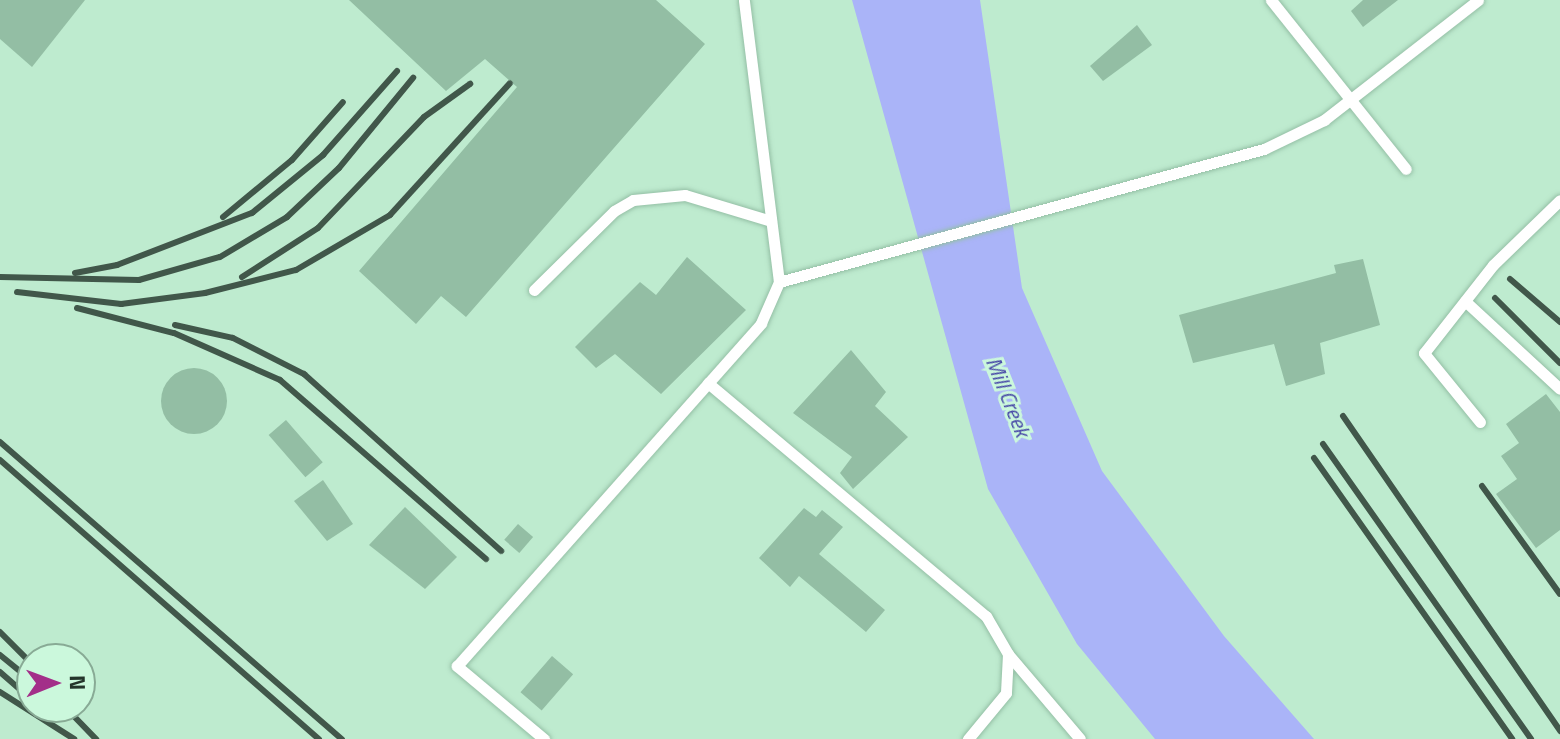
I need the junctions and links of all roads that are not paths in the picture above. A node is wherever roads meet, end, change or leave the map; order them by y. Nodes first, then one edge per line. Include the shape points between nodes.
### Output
1 (744, 0) edge
2 (1271, 0) edge
3 (1478, 0) edge
4 (1349, 100) junction
5 (1406, 169) dead end
6 (1560, 200) edge
7 (771, 221) junction
8 (779, 282) junction
9 (534, 290) dead end
10 (1465, 301) junction
11 (708, 383) junction
12 (1560, 389) edge
13 (1480, 422) dead end
14 (1008, 654) junction
15 (544, 739) edge
16 (968, 739) edge
17 (1080, 739) edge

1 - 7 lane
2 - 4 lane
3 - 4 lane
4 - 5 lane
4 - 8 lane via 1324,120 1264,149
6 - 10 lane
7 - 8 lane
7 - 9 lane via 699,197 662,194 633,200 614,211
8 - 11 lane via 761,323
10 - 12 lane
10 - 13 lane via 1424,353
11 - 14 lane via 986,616
11 - 15 lane via 457,666
14 - 16 lane via 1006,693
14 - 17 lane

